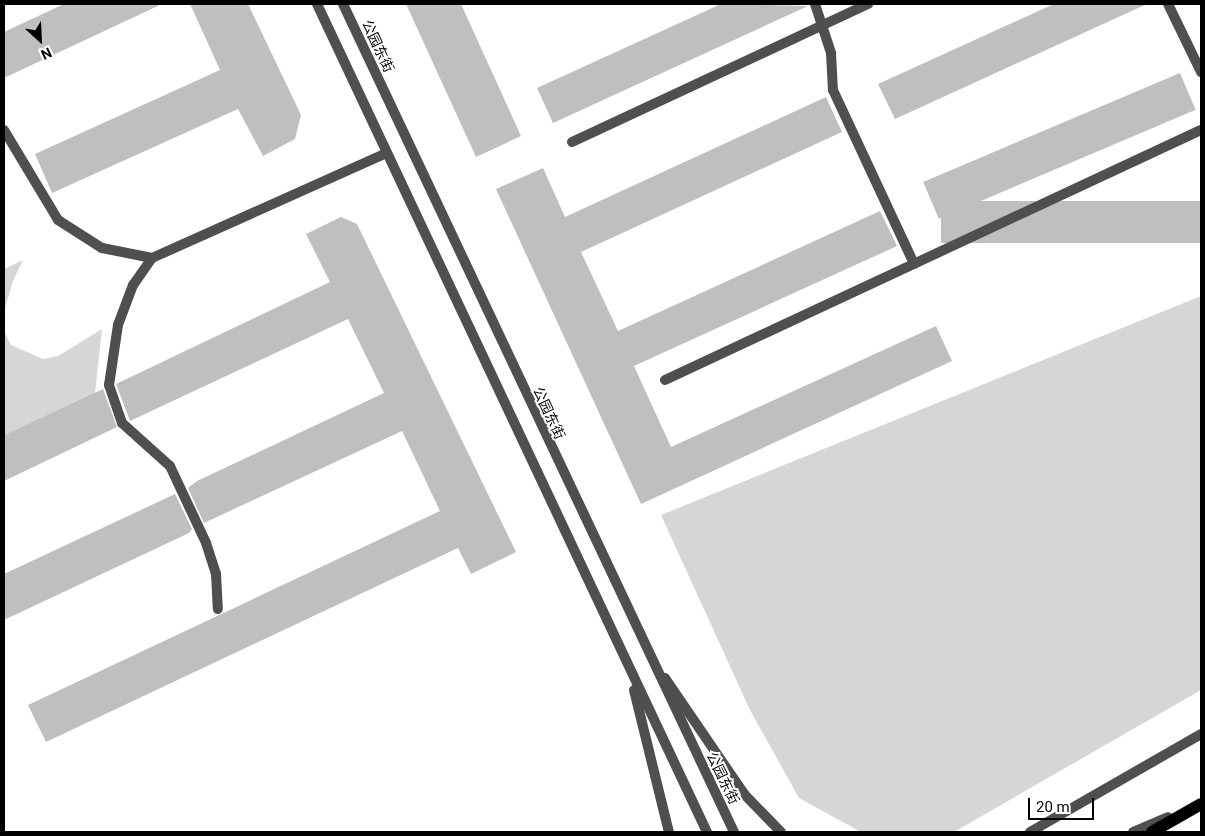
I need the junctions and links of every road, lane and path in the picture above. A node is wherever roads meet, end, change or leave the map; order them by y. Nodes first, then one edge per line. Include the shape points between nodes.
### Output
1 (317, 4) edge
2 (343, 4) edge
3 (815, 4) edge
4 (868, 4) edge
5 (1168, 4) edge
6 (823, 25) junction
7 (1201, 72) edge
8 (4, 130) edge
9 (1201, 130) edge
10 (572, 142) dead end
11 (386, 154) junction
12 (152, 258) junction
13 (914, 264) junction
14 (665, 380) dead end
15 (218, 609) dead end
16 (646, 649) junction
17 (628, 667) junction
18 (1201, 734) edge
19 (1201, 803) edge
20 (669, 832) edge
21 (707, 832) edge
22 (734, 832) edge
23 (782, 832) edge
24 (1030, 832) edge
25 (1133, 832) edge
26 (1152, 832) edge

1 - 11 street
2 - 16 street, 公园东街
3 - 6 street
4 - 6 street
5 - 7 street
6 - 10 street
6 - 13 street via 831,53 833,90
8 - 12 street via 58,220 102,248
9 - 13 street
11 - 12 street
11 - 17 street
12 - 15 street via 133,285 118,325 109,385 122,423 170,466 206,543 216,574
13 - 14 street
16 - 22 street, 公园东街
16 - 23 street via 744,794
17 - 20 street
17 - 21 street
18 - 24 street
19 - 25 street
19 - 26 main road

